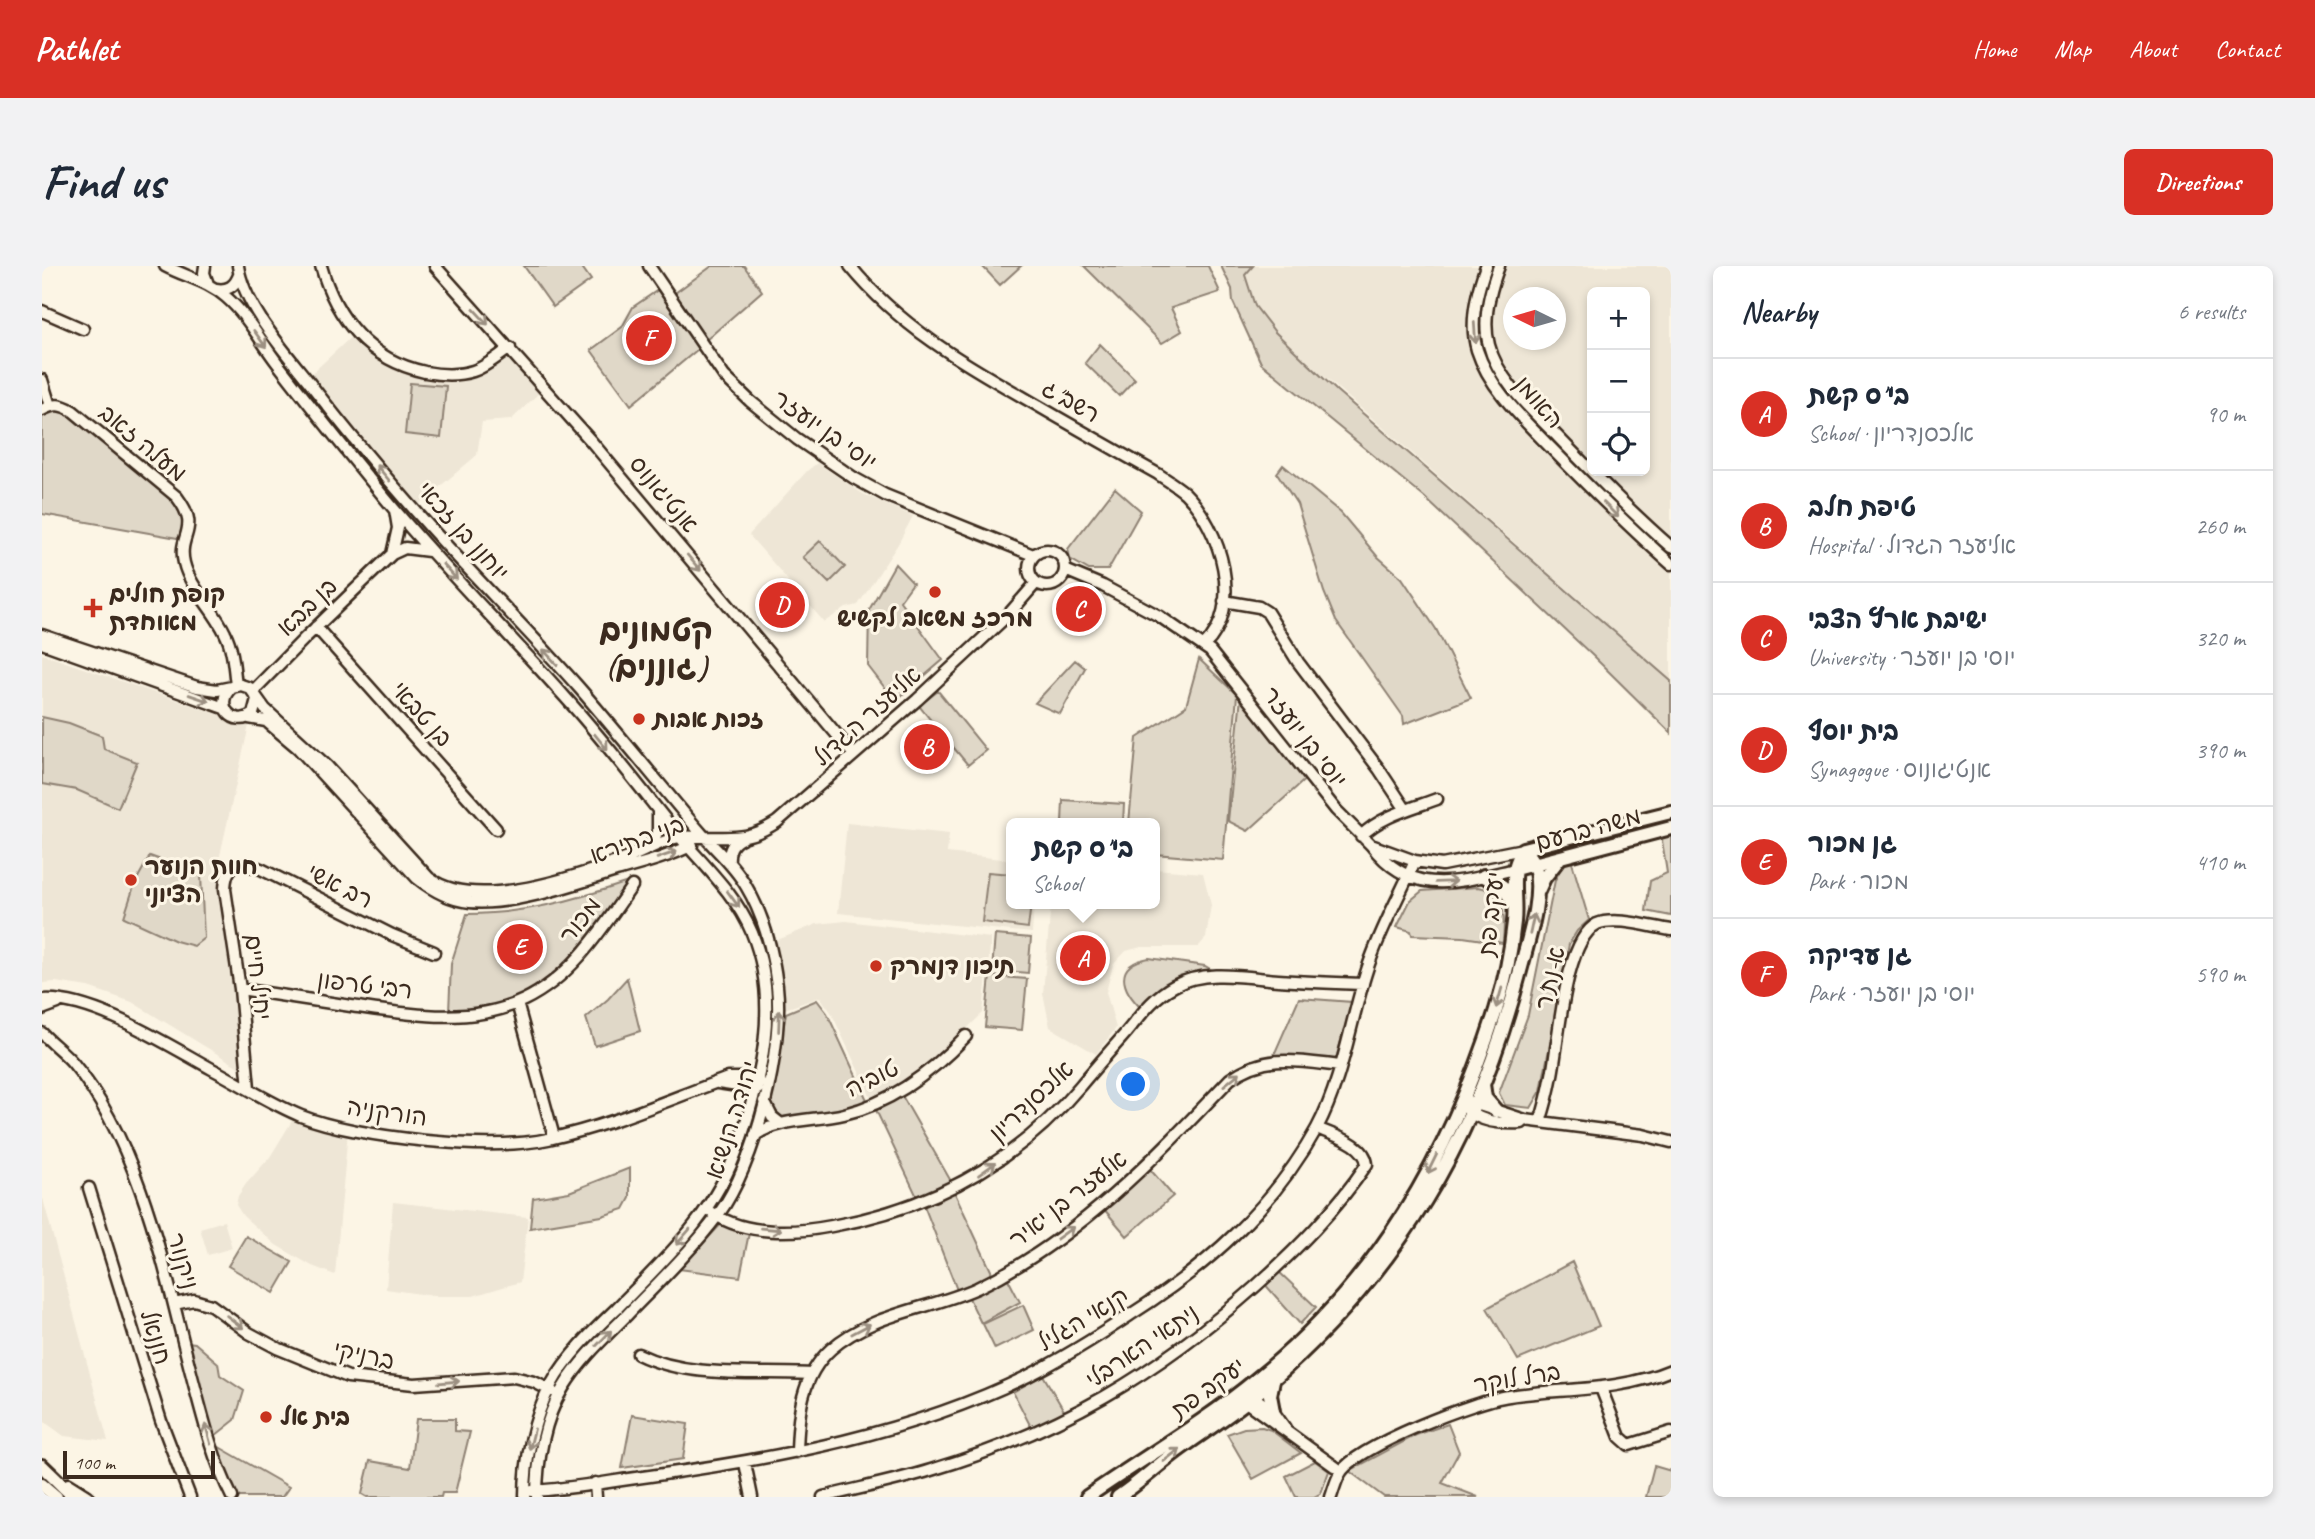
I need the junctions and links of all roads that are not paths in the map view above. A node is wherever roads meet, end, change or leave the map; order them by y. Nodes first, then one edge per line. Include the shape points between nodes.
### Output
1 (165, 266) edge
2 (321, 266) edge
3 (435, 266) edge
4 (649, 266) edge
5 (850, 266) edge
6 (1486, 266) edge
7 (1499, 266) edge
8 (204, 267) edge
9 (238, 270) edge
10 (187, 274) junction
11 (211, 286) junction
12 (42, 312) edge
13 (83, 330) dead end
14 (510, 348) junction
15 (42, 380) edge
16 (46, 408) edge
17 (395, 510) junction
18 (1671, 547) edge
19 (431, 552) junction
20 (392, 554) junction
21 (1033, 555) junction
22 (1671, 564) edge
23 (1065, 570) junction
24 (1036, 583) junction
25 (1224, 601) junction
26 (316, 627) junction
27 (42, 635) edge
28 (42, 643) edge
29 (1204, 646) junction
30 (234, 687) junction
31 (255, 695) junction
32 (224, 708) junction
33 (249, 718) junction
34 (854, 755) junction
35 (1437, 800) dead end
36 (658, 810) junction
37 (1406, 810) junction
38 (1671, 812) edge
39 (1671, 828) edge
40 (496, 829) dead end
41 (1361, 836) junction
42 (680, 837) junction
43 (704, 837) junction
44 (745, 837) junction
45 (1371, 845) junction
46 (690, 846) junction
47 (1523, 849) junction
48 (648, 850) junction
49 (1559, 859) junction
50 (1415, 862) junction
51 (729, 863) junction
52 (1535, 864) junction
53 (1515, 869) junction
54 (228, 871) joint
55 (1409, 875) junction
56 (1484, 876) junction
57 (632, 886) dead end
58 (1536, 895) junction
59 (1515, 907) junction
60 (1671, 930) edge
61 (435, 952) dead end
62 (1363, 984) junction
63 (240, 989) junction
64 (42, 1000) edge
65 (69, 1002) junction
66 (517, 1003) junction
67 (42, 1009) edge
68 (485, 1013) joint
69 (42, 1033) edge
70 (966, 1037) dead end
71 (42, 1043) edge
72 (62, 1052) junction
73 (1340, 1066) junction
74 (1483, 1083) junction
75 (756, 1085) junction
76 (249, 1088) junction
77 (767, 1088) junction
78 (764, 1101) junction
79 (1461, 1102) junction
80 (1473, 1107) junction
81 (1496, 1111) junction
82 (1540, 1122) junction
83 (781, 1124) junction
84 (1317, 1128) junction
85 (755, 1135) junction
86 (554, 1138) junction
87 (1671, 1142) edge
88 (89, 1188) dead end
89 (708, 1209) junction
90 (717, 1216) junction
91 (173, 1304) junction
92 (638, 1354) dead end
93 (1671, 1370) edge
94 (811, 1374) junction
95 (1273, 1380) junction
96 (1601, 1388) junction
97 (548, 1389) junction
98 (561, 1390) junction
99 (1247, 1396) junction
100 (1273, 1411) junction
101 (1285, 1428) junction
102 (1671, 1432) edge
103 (797, 1452) junction
104 (745, 1463) junction
105 (46, 1470) edge
106 (1341, 1471) junction
107 (595, 1483) junction
108 (42, 1485) edge
109 (525, 1494) edge
110 (537, 1494) edge
111 (56, 1497) edge
112 (74, 1497) edge
113 (87, 1497) edge
114 (190, 1497) edge
115 (232, 1497) edge
116 (596, 1497) edge
117 (752, 1497) edge
118 (823, 1497) edge
119 (1087, 1497) edge
120 (1118, 1497) edge
121 (1331, 1497) edge

1 - 10 street, יוחנן בן זכאי
2 - 14 street via 350,328 372,349 400,364 435,374 461,374 480,368
3 -> 14 street, אנטיגונוס
4 - 21 street, יוסי בן יועזר via 724,376 797,439 868,487
5 - 25 street, רשב"ג via 891,311 930,342 1186,494 1207,524 1221,557
6 -> 22 street, האומן via 1474,330 1483,365 1532,428
7 - 18 street, האומן via 1486,330 1503,374 1624,506
8 - 10 street
8 - 11 street
9 - 11 street via 229,288
43 -> 9 street, יוחנן בן זכאי via 581,690 427,525 324,401 263,319
10 - 11 street, יוחנן בן זכאי
11 -> 17 street, יוחנן בן זכאי via 234,304
12 - 13 street
14 -> 34 street, אנטיגונוס
15 - 16 street, מעלה זאב
16 - 30 street, מעלה זאב via 61,404 73,411 177,497 190,523 183,562 225,632
17 - 19 street, יוחנן בן זכאי
17 - 20 street via 398,528
19 - 20 street via 405,548
19 -> 36 street, יוחנן בן זכאי via 569,701
20 - 26 street, בן בבא
21 - 23 street via 1051,550 1061,556
21 - 24 street via 1028,566
23 - 24 street via 1054,585
23 - 29 street, יוסי בן יועזר via 1141,606
24 - 34 street, אליעזר הגדול via 1008,615
25 - 29 street, רשב"ג via 1221,622
25 - 37 street via 1266,612
26 - 31 street, בן בבא
26 - 40 street, בן טבאי
27 - 30 street via 197,687
28 -> 32 street
29 - 41 street, יוסי בן יועזר
30 - 31 street via 246,686
30 - 32 street via 224,697
31 - 33 street via 256,709
31 - 48 street, בני בתירא via 328,767 422,872 446,888 466,893 512,891
32 - 33 street via 233,718
33 -> 46 street, בני בתירא via 266,721 284,735 417,878 454,899 487,902 530,895
34 - 44 street, אליעזר הגדול via 778,822
35 - 37 street
36 - 42 street, יהודה הנשיא
36 - 48 street via 659,829
37 - 41 street
38 - 47 main road, משה ברעם
39 - 49 main road, משה ברעם
41 - 45 street, יוסי בן יועזר
42 - 43 street, בני בתירא
42 - 46 street, יהודה הנשיא
42 - 48 street, בני בתירא
43 - 44 street, אליעזר הגדול
43 - 46 street, בני בתירא
43 - 51 street, יהודה הנשיא
44 - 51 street via 732,845
45 - 50 street, יוסי בן יועזר
45 - 55 street, יוסי בן יועזר via 1382,859
46 -> 75 street, יהודה הנשיא via 737,904 760,955 767,1027
47 - 50 street, יוסי בן יועזר via 1453,865
47 - 52 main road, יעקב פת
47 - 53 main road, יעקב פת
49 - 52 main road, משה ברעם
49 - 58 main road
50 - 55 street, קנאי הגליל
77 -> 51 street, יהודה הנשיא via 779,1027 775,967 759,912
52 - 53 main road, משה ברעם
52 - 58 main road, יעקב פת
53 - 56 street, יוסי בן יועזר
53 - 59 main road, יעקב פת
54 - 61 street, רב אשי via 241,863 253,866
54 - 63 street, יחיל חיים via 225,889
55 -> 56 street, יוסי בן יועזר via 1447,883
55 - 62 street, קנאי הגליל
56 - 59 main road via 1504,888
57 - 66 street, מכור via 577,959 541,990
74 -> 58 main road, יעקב פת via 1513,997
59 -> 79 main road, יעקב פת via 1502,987
60 - 82 street, א-נת'ר via 1608,921 1588,930 1572,961
62 - 73 street, קנאי הגליל
90 -> 62 street, אלכסנדריון via 754,1228 822,1228 892,1213 979,1175 1022,1143 1077,1090 1161,994 1190,979 1223,976
63 - 68 street, רבי טרפון via 397,1012
63 - 76 street, יחיל חיים
64 - 65 street, הורקניה
65 - 67 street
65 - 76 street, הורקניה via 149,1034
66 - 68 street, מכור
66 - 86 street
69 - 72 street, ניקנור
70 - 83 street, טוביה via 913,1082 872,1105
71 - 72 street, ניקנור
72 - 91 street, ניקנור via 86,1080 128,1155
73 - 84 street, קנאי הגליל
94 -> 73 street, אלעזר בן יאיר via 829,1351 863,1327 975,1288 1036,1254 1113,1196 1230,1079 1251,1066 1277,1060
74 - 80 main road, יעקב פת
74 - 81 main road via 1485,1098
75 - 77 street, הורקניה
75 - 86 street, הורקניה via 717,1083
75 - 89 street, יהודה הנשיא via 726,1178
76 - 86 street, הורקניה via 303,1117 372,1133 506,1144
77 - 78 street, יהודה הנשיא
78 - 83 street
78 - 85 street, יהודה הנשיא
79 - 80 street
79 -> 99 main road, יעקב פת via 1419,1191 1375,1257
80 - 81 street
80 - 82 street via 1488,1120
80 - 95 main road, יעקב פת via 1433,1189 1392,1252 1336,1318
81 - 82 street
82 - 87 street
83 - 85 street, טוביה
84 - 103 street, קנאי הגליל via 1275,1191 1233,1237 1190,1274 1109,1329 986,1394 871,1434
84 - 118 street, ניתאי הארבלי via 1359,1147 1367,1164 1306,1238 1196,1337 1124,1387 1032,1433 931,1471
85 - 90 street, יהודה הנשיא via 737,1182
88 - 114 street, חננאל via 156,1408
89 - 90 street, אלכסנדריון
89 -> 97 street, יהודה הנשיא via 581,1345
98 -> 90 street, יהודה הנשיא
91 -> 97 street, ברניקי via 194,1300 211,1305 277,1348 348,1377 414,1384 514,1377
115 -> 91 street, ניקנור via 210,1444
92 - 94 street via 678,1368
93 - 96 street, ברל לוקר
94 - 103 street, אלעזר בן יאיר via 800,1411
95 - 99 main road, יעקב פת
95 - 100 main road
96 - 102 street via 1620,1437 1629,1445
96 - 106 street, ברל לוקר via 1485,1400 1383,1443
97 - 98 street, ברניקי
97 -> 109 street, יהודה הנשיא via 530,1445
98 - 110 street, יהודה הנשיא via 543,1441
99 - 100 street
99 - 101 street via 1268,1420
99 - 119 main road, יעקב פת
120 -> 99 main road, יעקב פת
100 - 101 street
101 - 106 street
103 - 104 street, קנאי הגליל
104 - 107 street, קנאי הגליל
104 - 117 street
105 - 112 main road
105 - 113 main road
106 - 121 street
107 - 110 street, קנאי הגליל
107 - 116 street
108 - 111 main road
109 - 110 street, קנאי הגליל

